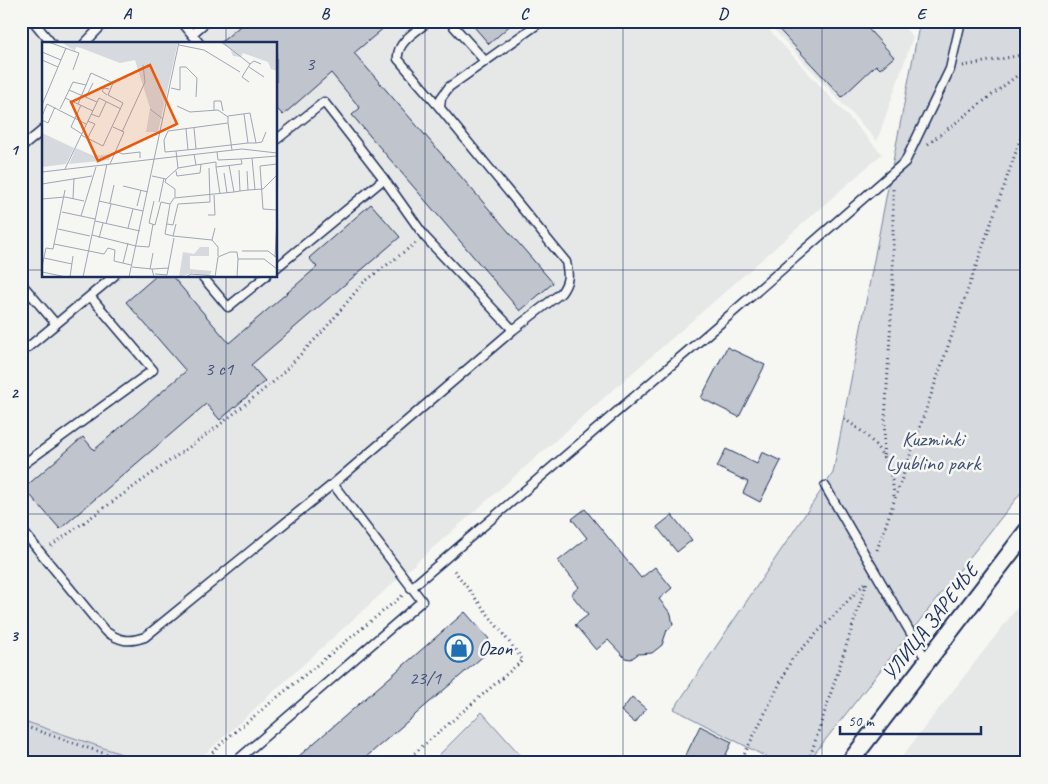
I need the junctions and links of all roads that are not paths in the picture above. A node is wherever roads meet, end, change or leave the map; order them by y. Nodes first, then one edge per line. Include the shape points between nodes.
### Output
1 (33, 21) edge
2 (106, 21) edge
3 (181, 21) edge
4 (207, 21) edge
5 (429, 21) edge
6 (449, 21) edge
7 (542, 21) edge
8 (961, 21) edge
9 (192, 34) junction
10 (50, 42) edge
11 (86, 42) edge
12 (198, 42) edge
13 (485, 61) junction
14 (440, 108) junction
15 (42, 131) edge
16 (278, 137) edge
17 (21, 148) edge
18 (384, 179) junction
19 (278, 266) edge
20 (112, 278) edge
21 (204, 278) edge
22 (264, 278) edge
23 (21, 283) edge
24 (90, 296) junction
25 (56, 324) junction
26 (513, 330) junction
27 (21, 353) edge
28 (21, 466) edge
29 (332, 484) junction
30 (825, 486) dead end
31 (21, 529) edge
32 (1027, 531) edge
33 (412, 588) junction
34 (927, 661) junction
35 (237, 762) edge
36 (849, 763) edge

1 - 10 lane
2 - 11 lane
3 - 9 lane
4 - 9 lane
5 - 14 lane via 401,45 397,51 398,59
6 - 13 lane
7 - 13 lane
8 - 33 lane via 950,68 905,162
9 - 12 lane
13 - 14 lane via 449,87 440,98
14 - 26 lane via 566,262 569,274 561,293
15 - 17 lane
16 - 18 lane via 324,102
18 - 19 lane
18 - 26 lane via 425,237
20 - 24 lane
21 - 22 lane via 228,307
23 - 25 lane
24 - 25 lane
24 - 28 lane via 153,370
25 - 27 lane
26 - 29 lane
29 - 31 lane via 145,636 132,641 123,641 105,631
29 - 33 lane
30 - 34 lane
32 - 34 street, УЛИЦА ЗАРЕЧЬЕ
33 - 35 lane via 422,601
34 - 36 street, УЛИЦА ЗАРЕЧЬЕ

